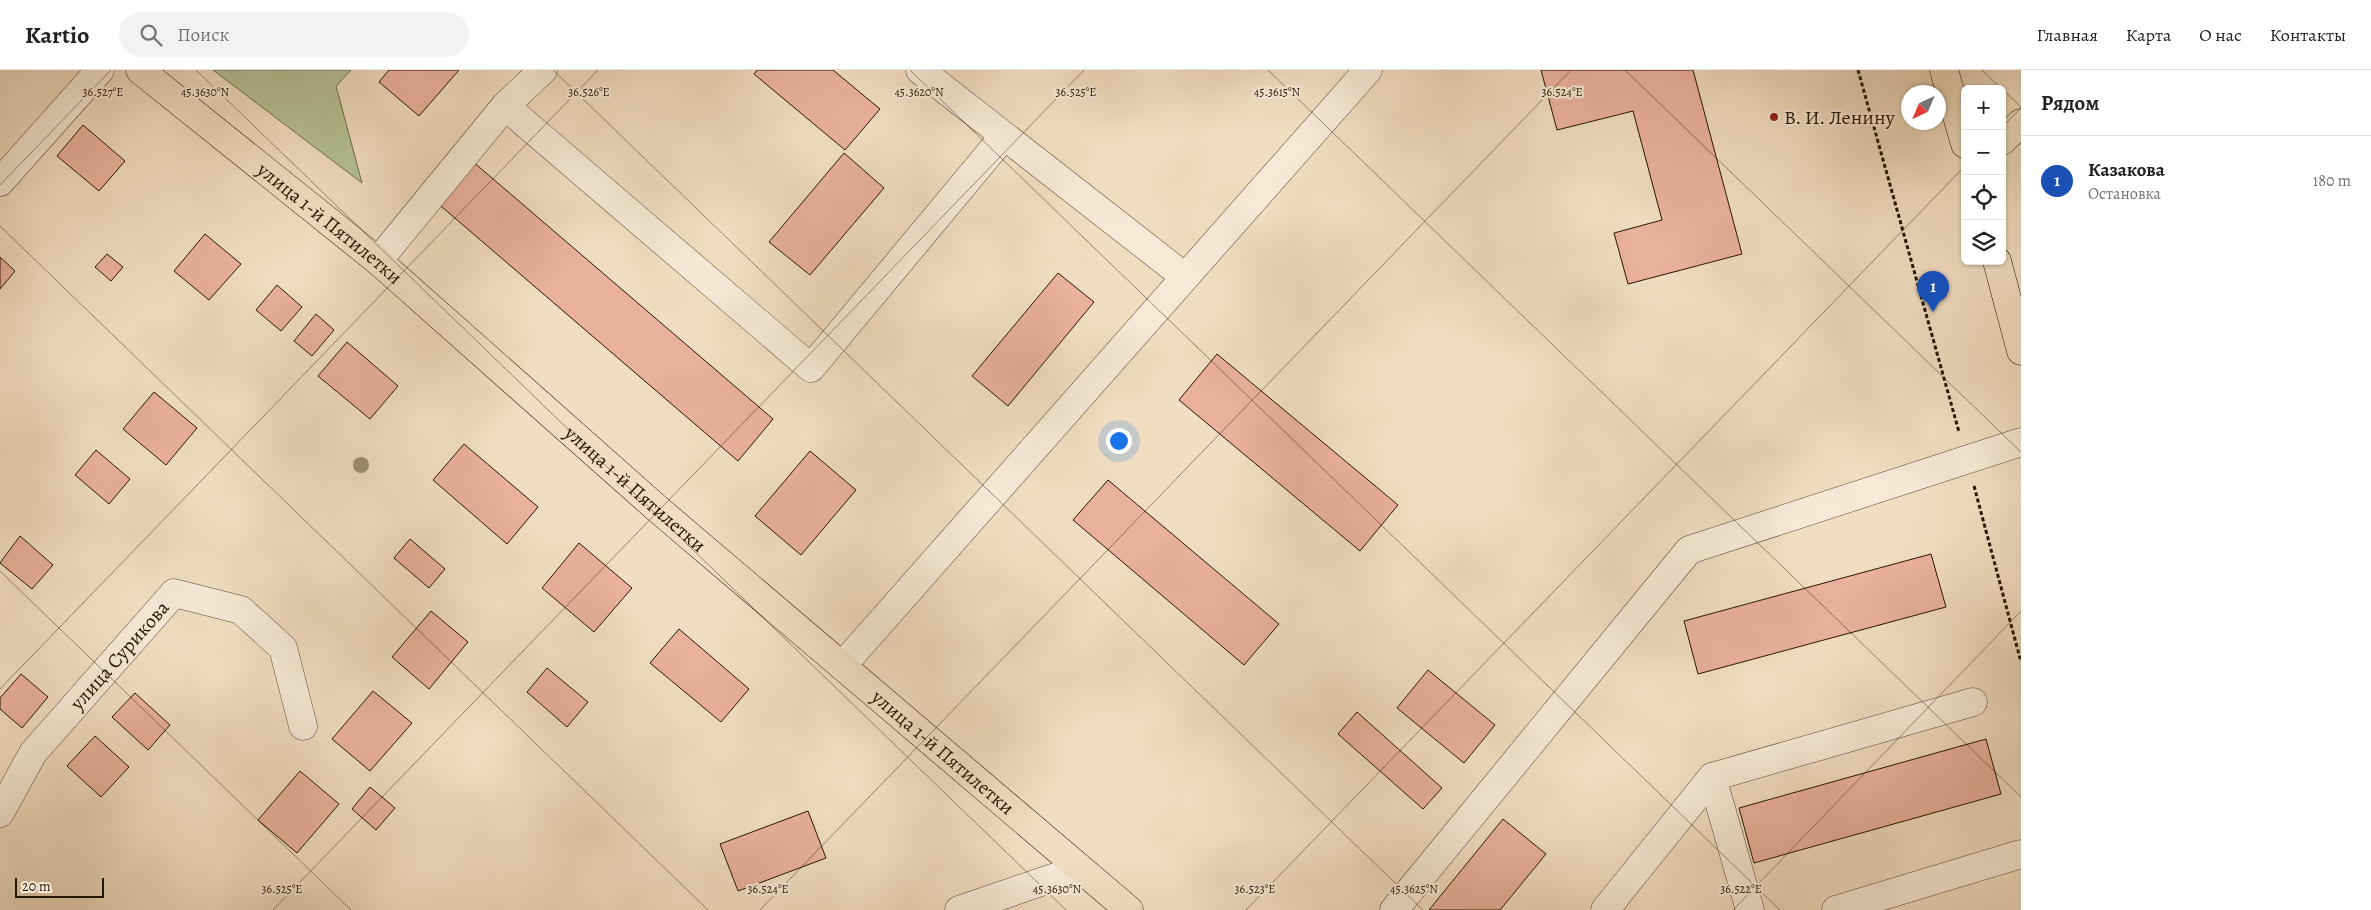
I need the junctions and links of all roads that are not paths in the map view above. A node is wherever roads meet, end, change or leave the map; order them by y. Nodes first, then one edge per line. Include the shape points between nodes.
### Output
1 (100, 70) edge
2 (140, 70) edge
3 (543, 70) edge
4 (920, 70) edge
5 (1368, 70) edge
6 (1944, 70) edge
7 (505, 106) junction
8 (2021, 123) edge
9 (1961, 130) edge
10 (1004, 136) junction
11 (2006, 137) edge
12 (0, 182) edge
13 (378, 261) junction
14 (1998, 265) edge
15 (1185, 277) junction
16 (2021, 351) edge
17 (2021, 442) edge
18 (842, 666) junction
19 (1973, 702) dead end
20 (303, 726) dead end
21 (1712, 777) junction
22 (0, 813) edge
23 (2021, 854) edge
24 (1079, 869) junction
25 (959, 910) edge
26 (1129, 910) edge
27 (1394, 910) edge
28 (1604, 910) edge
29 (1750, 910) edge
30 (1836, 910) edge

1 - 12 lane
2 - 13 main road, улица 1-й Пятилетки
3 - 7 lane
4 - 10 lane
5 - 15 lane
6 - 9 main road
7 - 10 lane via 811,368
7 - 13 lane
8 - 11 main road
10 - 15 lane
13 - 18 main road, улица 1-й Пятилетки via 652,504
14 - 16 main road
15 - 18 lane
17 - 27 lane via 1689,550
18 - 24 main road, улица 1-й Пятилетки
19 - 21 lane
20 - 22 lane, улица Сурикова via 283,648 241,610 174,593 34,753
21 - 28 lane
21 - 29 lane
23 - 30 lane
24 - 25 lane
24 - 26 main road, улица 1-й Пятилетки

